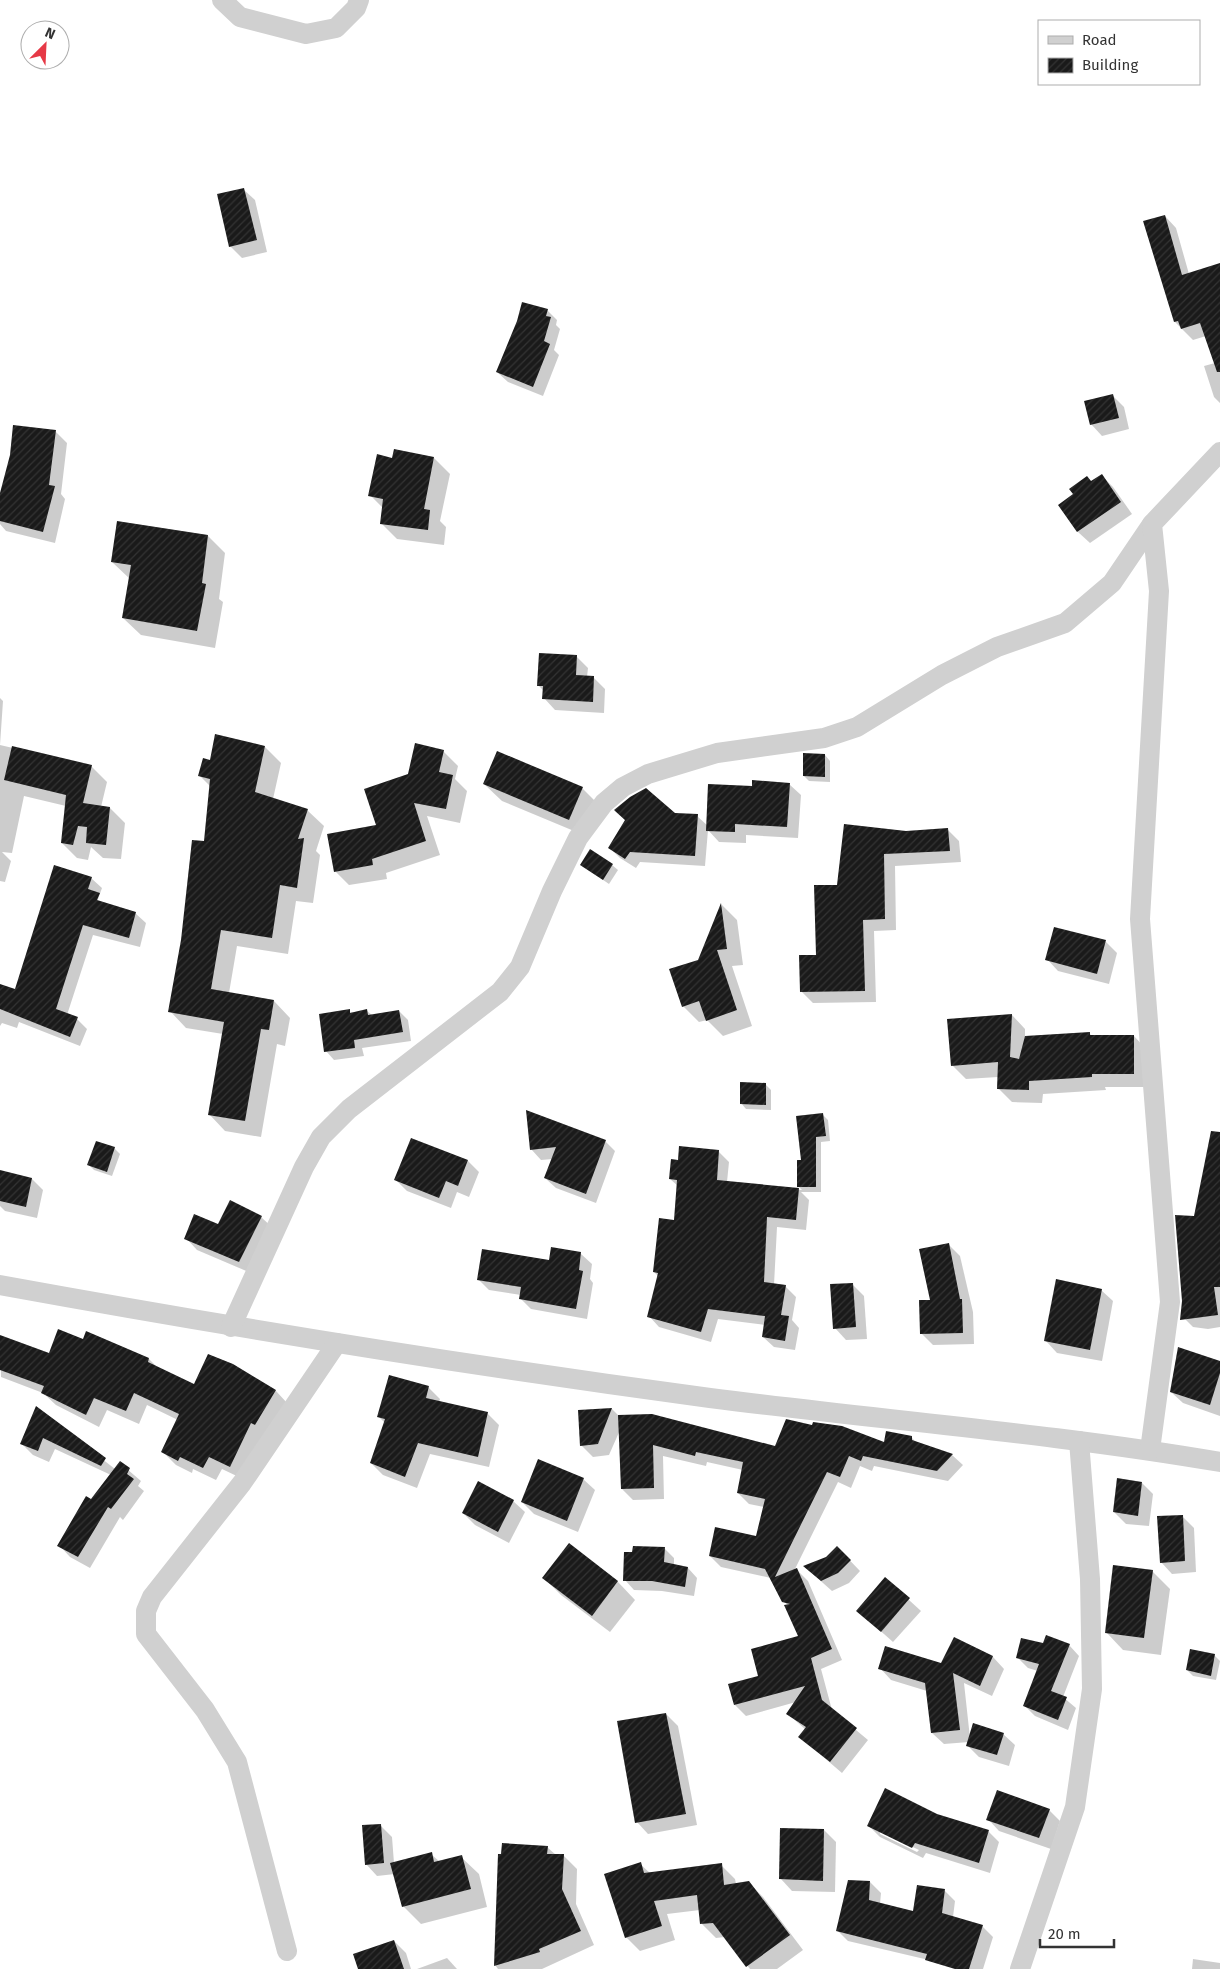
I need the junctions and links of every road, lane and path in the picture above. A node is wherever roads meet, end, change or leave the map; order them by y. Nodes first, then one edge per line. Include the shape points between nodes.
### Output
1 (222, 0) edge
2 (359, 0) edge
3 (1220, 452) edge
4 (1152, 524) junction
5 (0, 1286) edge
6 (231, 1327) junction
7 (337, 1343) junction
8 (1079, 1440) junction
9 (1150, 1450) junction
10 (1220, 1462) edge
11 (286, 1951) dead end
12 (1020, 1969) edge

1 - 2 street via 240,17 306,34 336,28 356,8
3 - 4 street
4 - 6 street via 1112,584 1065,623 997,647 942,675 858,727 824,738 717,753 648,774 623,787 604,804 578,838 520,967 500,992 349,1110 321,1137 304,1167
4 - 9 street via 1159,591 1140,919 1170,1302
5 - 6 street
6 - 7 street
7 - 8 street via 711,1398
7 - 11 street via 242,1483 152,1597 146,1611 146,1634 205,1710 237,1762
8 - 9 street
8 - 12 street via 1090,1579 1092,1689 1075,1807
9 - 10 street

